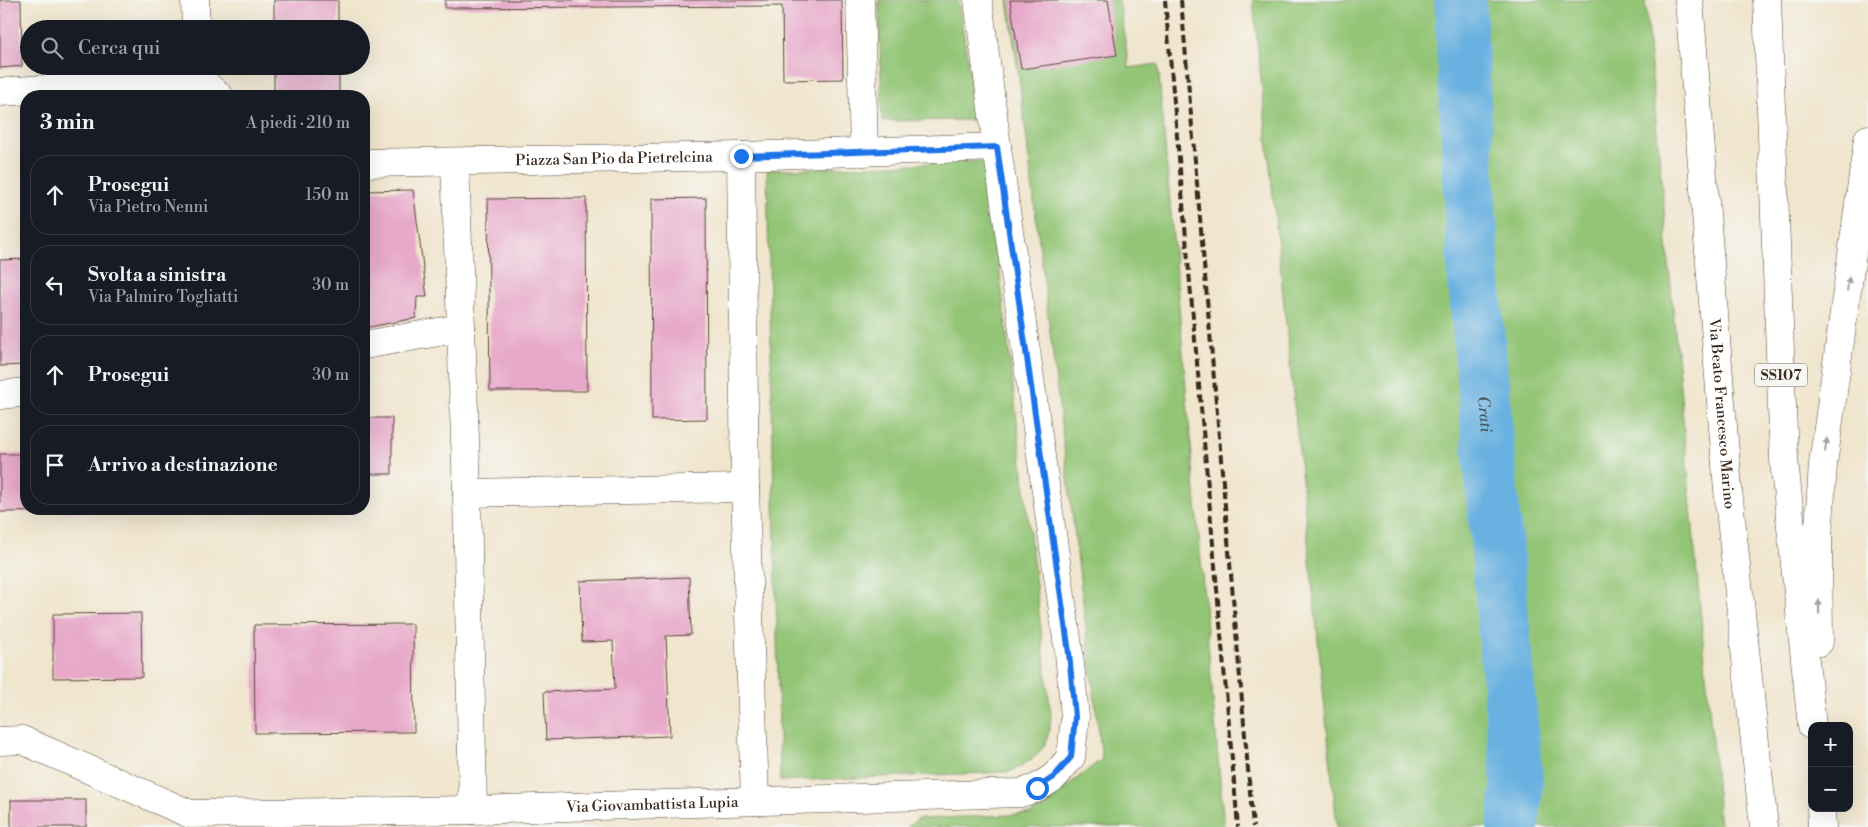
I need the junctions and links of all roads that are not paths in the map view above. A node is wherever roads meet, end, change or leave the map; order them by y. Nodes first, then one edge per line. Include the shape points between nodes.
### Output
1 (195, 0) edge
2 (860, 0) edge
3 (978, 0) edge
4 (1689, 0) edge
5 (1769, 8) edge
6 (196, 20) edge
7 (134, 75) edge
8 (66, 77) edge
9 (205, 81) edge
10 (0, 92) edge
11 (1868, 138) edge
12 (997, 147) junction
13 (864, 152) junction
14 (741, 156) junction
15 (455, 162) junction
16 (370, 164) edge
17 (461, 328) junction
18 (370, 344) edge
19 (20, 393) edge
20 (0, 395) edge
21 (746, 488) junction
22 (467, 493) junction
23 (1812, 722) edge
24 (1821, 722) edge
25 (0, 741) edge
26 (755, 801) junction
27 (473, 819) edge
28 (1764, 827) edge

1 - 6 street
2 - 13 street
3 - 12 street, Via Giovambattista Lupia
4 - 28 street, Via Beato Francesco Marino via 1728,490
5 - 23 street, SS107 via 1784,460
7 - 8 street
7 - 9 street
8 - 10 street
24 -> 11 street via 1818,539 1823,464
12 - 13 street, Piazza San Pio da Pietrelcina
12 - 26 street, Via Giovambattista Lupia via 1069,653 1075,717 1071,757 1054,777 1037,788 1020,793
13 - 14 street, Piazza San Pio da Pietrelcina
14 - 15 street, Piazza San Pio da Pietrelcina
14 - 21 street
15 - 16 street, Piazza San Pio da Pietrelcina
15 - 17 street
17 - 18 street
17 - 22 street
19 - 20 street
21 - 22 street
21 - 26 street
22 - 27 street
25 - 27 street, Via Giovambattista Lupia via 22,740 190,814
26 - 27 street, Via Giovambattista Lupia

